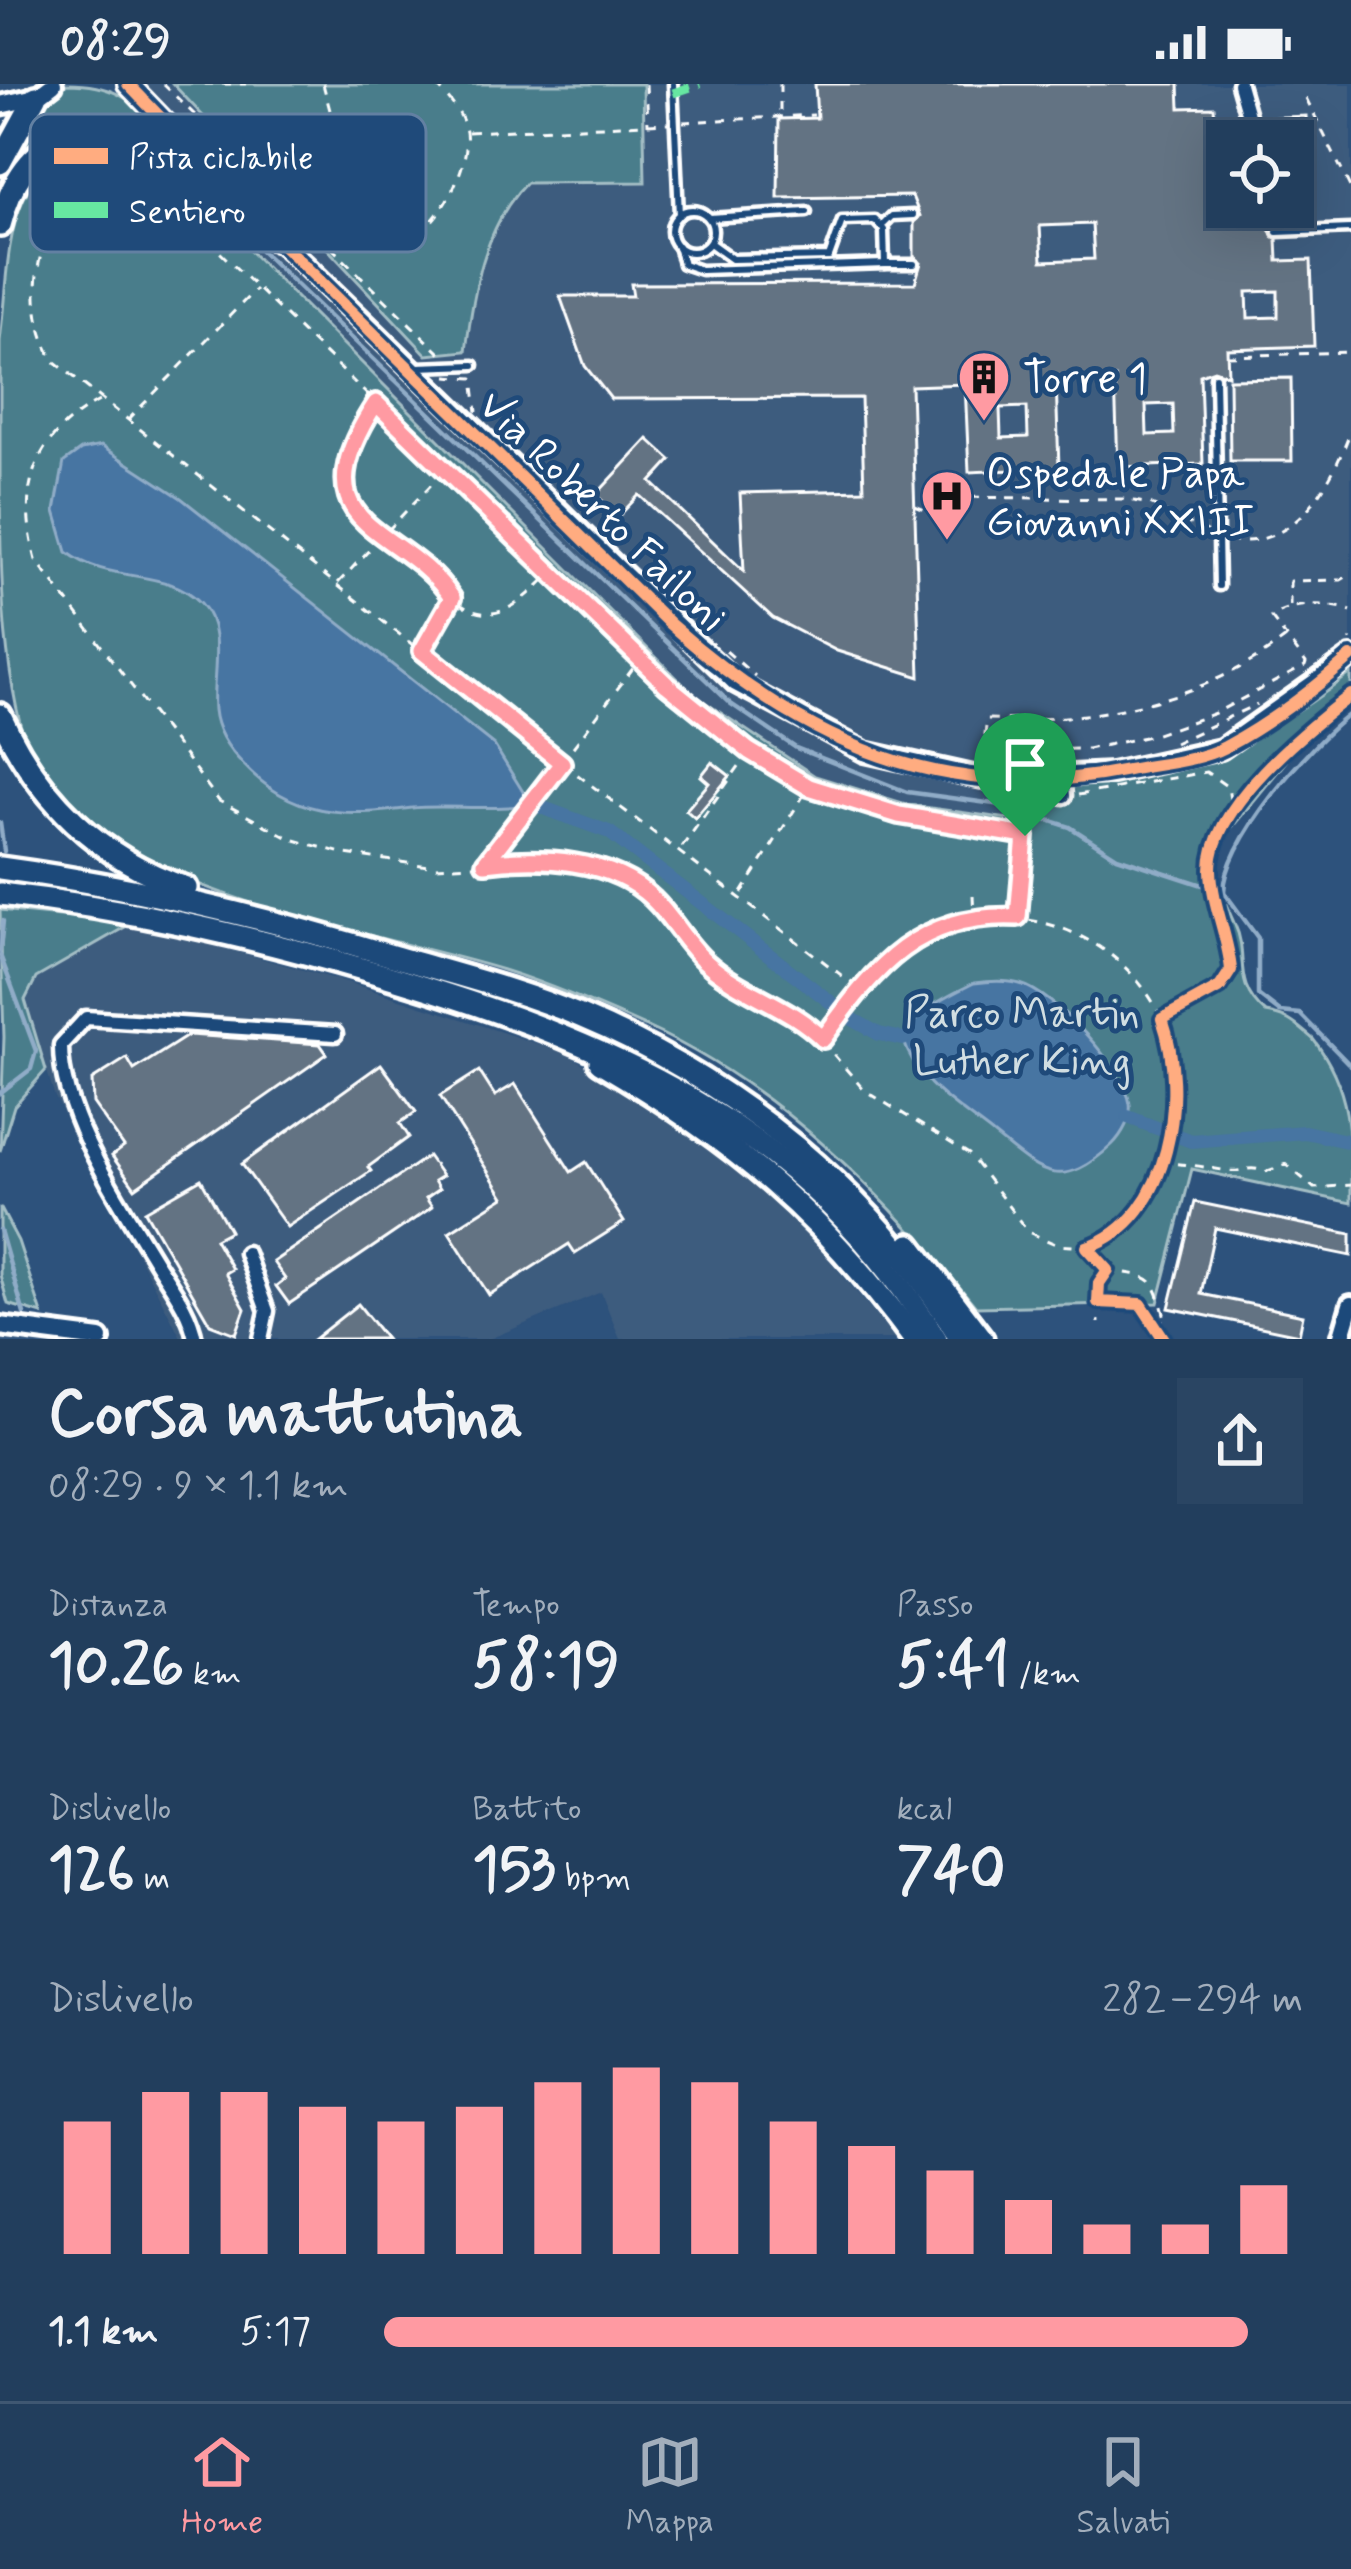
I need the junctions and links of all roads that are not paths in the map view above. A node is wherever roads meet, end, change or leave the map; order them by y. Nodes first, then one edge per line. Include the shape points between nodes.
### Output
1 (112, 84) edge
2 (128, 84) edge
3 (673, 84) edge
4 (1239, 84) edge
5 (44, 91) edge
6 (0, 105) edge
7 (30, 114) edge
8 (154, 114) edge
9 (155, 114) edge
10 (1249, 118) dead end
11 (30, 163) edge
12 (0, 164) edge
13 (807, 212) dead end
14 (679, 215) junction
15 (914, 215) dead end
16 (709, 218) junction
17 (0, 225) edge
18 (883, 225) junction
19 (1351, 229) edge
20 (1277, 232) dead end
21 (710, 243) junction
22 (677, 246) junction
23 (291, 252) edge
24 (885, 264) junction
25 (914, 264) dead end
26 (474, 365) dead end
27 (409, 367) junction
28 (1215, 377) dead end
29 (1220, 586) dead end
30 (1351, 657) edge
31 (0, 715) edge
32 (0, 868) edge
33 (0, 894) edge
34 (228, 909) junction
35 (516, 1017) junction
36 (335, 1034) dead end
37 (779, 1132) junction
38 (246, 1253) dead end
39 (1351, 1305) edge
40 (0, 1327) edge
41 (100, 1339) edge
42 (195, 1339) edge
43 (261, 1339) edge
44 (914, 1339) edge
45 (936, 1339) edge
46 (962, 1339) edge
47 (982, 1339) edge
48 (1341, 1339) edge

1 - 8 street, Via Roberto Failoni
2 - 9 street, Via Roberto Failoni
3 - 14 lane
4 - 10 street
5 - 6 street
7 - 12 highway
11 - 17 highway
13 - 16 lane
14 - 16 lane
14 - 22 lane via 671,233
15 - 18 lane
16 - 21 lane
18 - 21 lane via 842,221 829,257 732,259
18 - 24 lane
19 - 20 lane
21 - 22 lane via 694,252
22 - 24 lane via 683,263 701,270
23 - 27 street, Via Roberto Failoni
24 - 25 lane
26 - 27 lane
27 - 30 street, Via Roberto Failoni via 736,683 865,752 987,778 1062,780 1221,749
28 - 29 lane
31 - 34 highway via 38,784 97,843
32 - 34 highway
33 - 35 highway via 215,928
34 - 37 highway via 491,986 631,1040
35 - 44 highway via 667,1102 764,1170 846,1249
35 - 45 highway via 643,1069 764,1148 845,1223
36 - 42 street via 86,1018 61,1045 60,1080
37 - 46 highway via 893,1243
37 - 47 highway via 813,1148 903,1235
38 - 43 street via 267,1311
39 - 48 street
40 - 41 street

